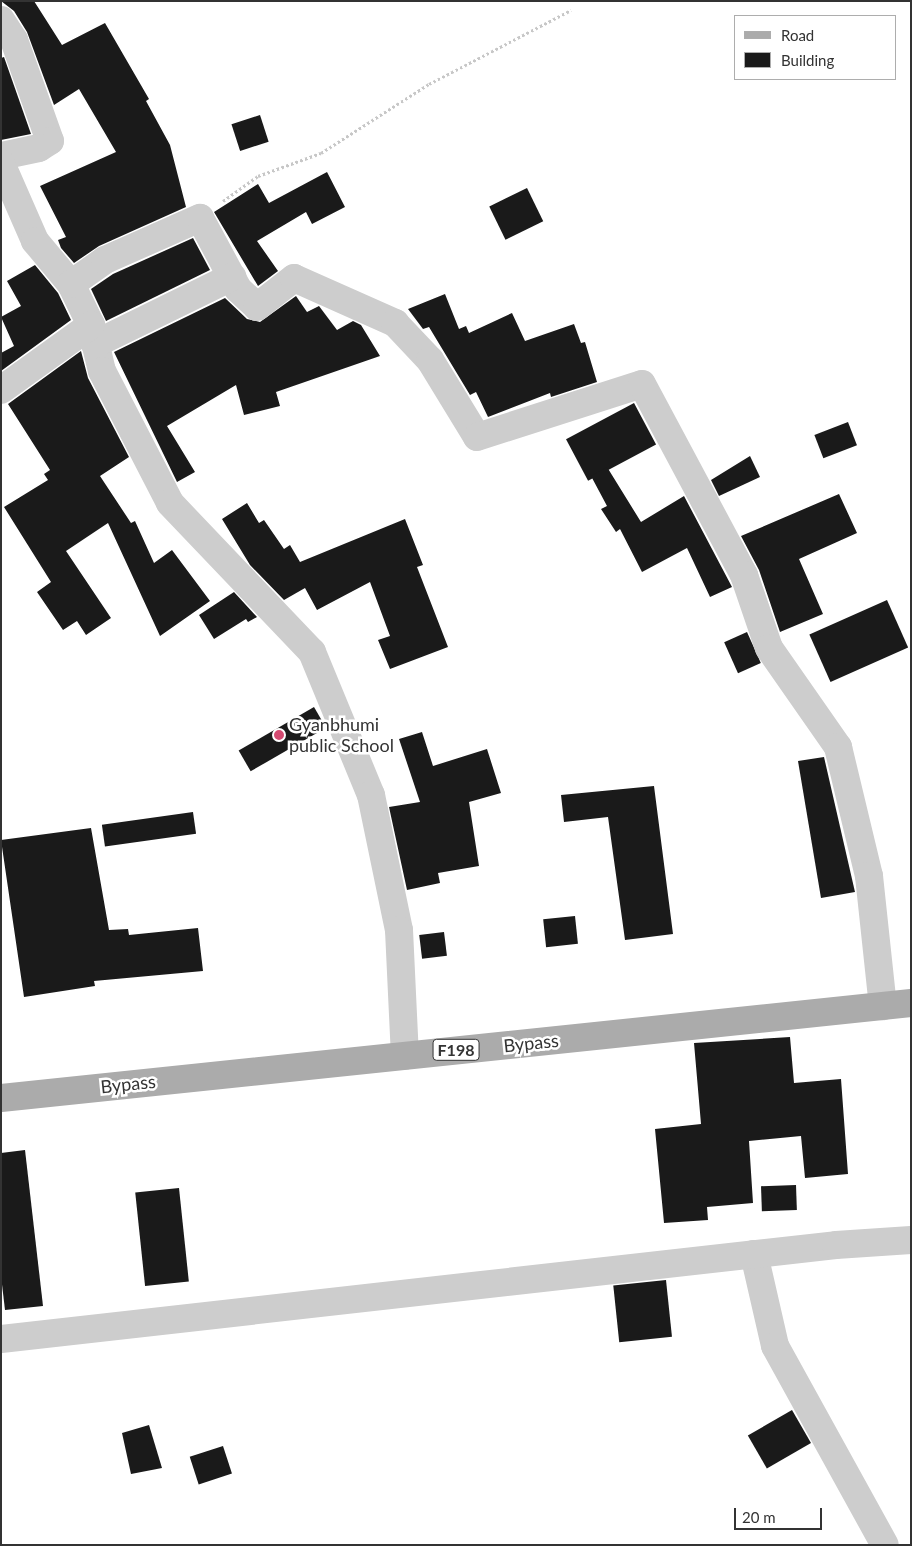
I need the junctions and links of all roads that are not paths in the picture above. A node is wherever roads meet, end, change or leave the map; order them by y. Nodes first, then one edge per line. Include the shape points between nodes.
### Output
1 (1, 20) edge
2 (1, 156) edge
3 (1, 163) edge
4 (232, 277) junction
5 (71, 284) junction
6 (93, 335) junction
7 (1, 390) edge
8 (911, 1003) edge
9 (884, 1006) junction
10 (405, 1056) junction
11 (2, 1091) edge
12 (911, 1240) edge
13 (754, 1254) junction
14 (1, 1339) edge
15 (885, 1545) edge

1 - 2 street via 14,40 50,141 39,148
3 - 5 street via 35,242
4 - 5 street via 200,218 105,260
4 - 6 street
4 - 9 street via 238,289 257,307 294,278 395,324 430,360 477,437 642,384 744,575 769,648 838,747 869,876
5 - 6 street
6 - 7 street
6 - 10 street via 110,388 170,503 312,652 326,684 371,795 399,930
8 - 9 main road, Bypass / F198
9 - 10 main road, Bypass / F198
10 - 11 main road, Bypass / F198
12 - 13 street
13 - 14 street
13 - 15 street via 775,1346

